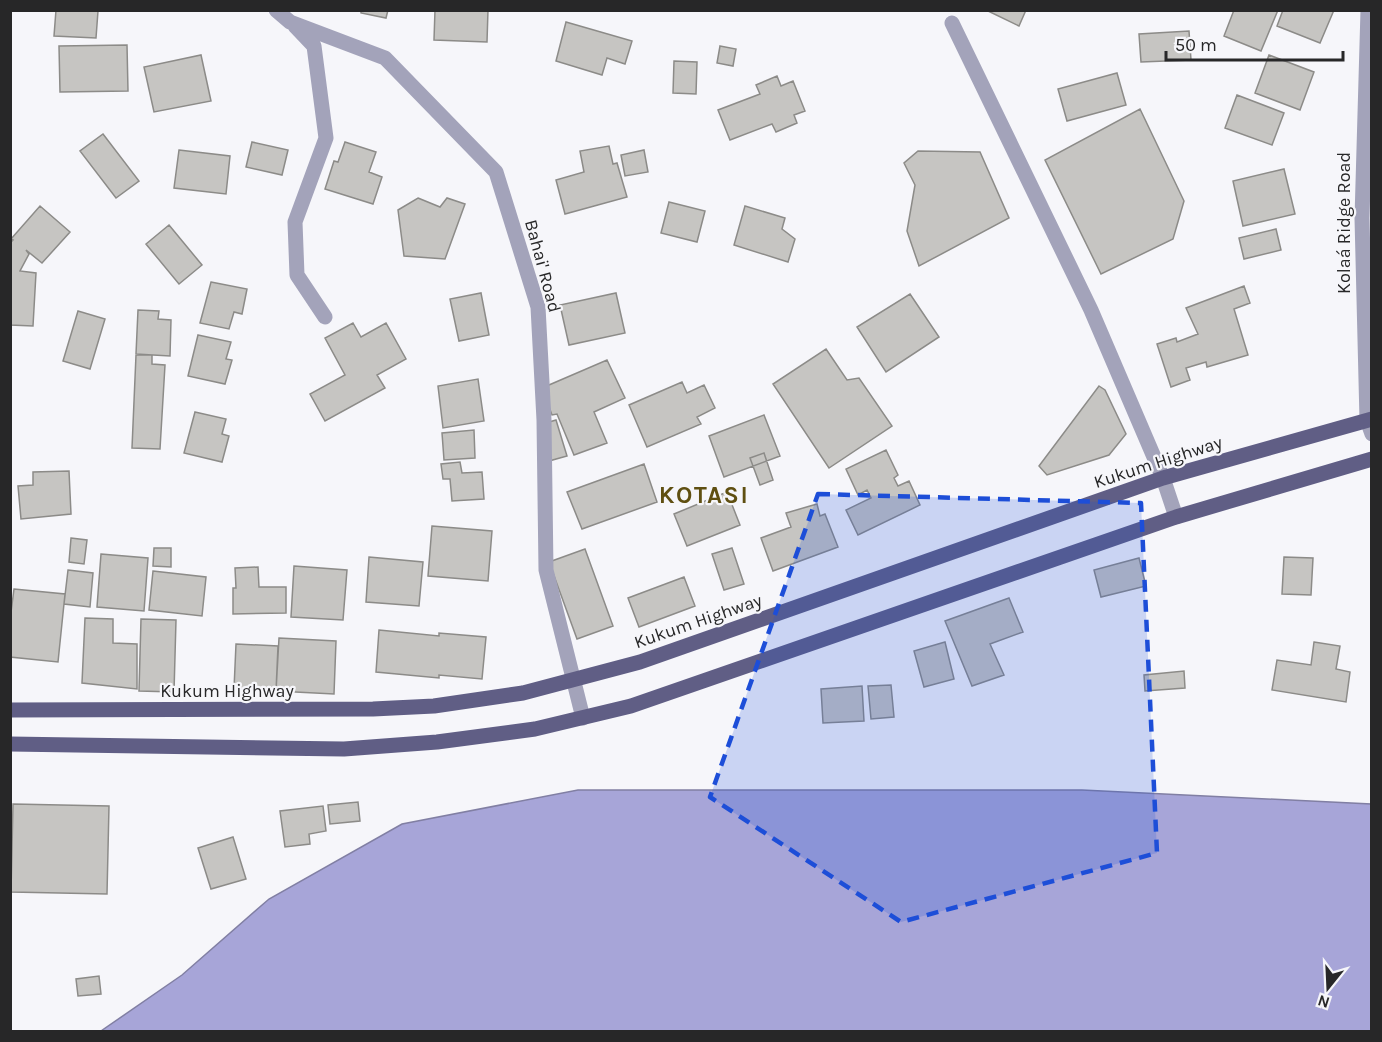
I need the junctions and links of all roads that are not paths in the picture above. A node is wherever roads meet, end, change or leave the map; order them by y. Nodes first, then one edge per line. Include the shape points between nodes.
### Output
1 (276, 10) edge
2 (1368, 10) edge
3 (291, 22) junction
4 (952, 23) dead end
5 (325, 317) dead end
6 (1370, 424) edge
7 (1371, 459) edge
8 (1163, 478) junction
9 (1176, 517) junction
10 (573, 681) junction
11 (10, 710) edge
12 (583, 718) junction
13 (10, 744) edge

1 - 3 street, Bahai' Road
2 - 6 street, Kolaá Ridge Road via 1362,219
3 - 5 street via 314,46 326,138 295,222 297,275
3 - 10 street, Bahai' Road via 386,58 496,172 538,308 546,570
4 - 8 street via 1091,310
6 - 8 main road, Kukum Highway
7 - 9 main road
8 - 9 street
8 - 10 main road, Kukum Highway via 640,662
9 - 12 main road via 642,702
10 - 11 main road, Kukum Highway via 479,700 373,710
10 - 12 street, Bahai' Road
12 - 13 main road via 535,729 437,742 344,749

